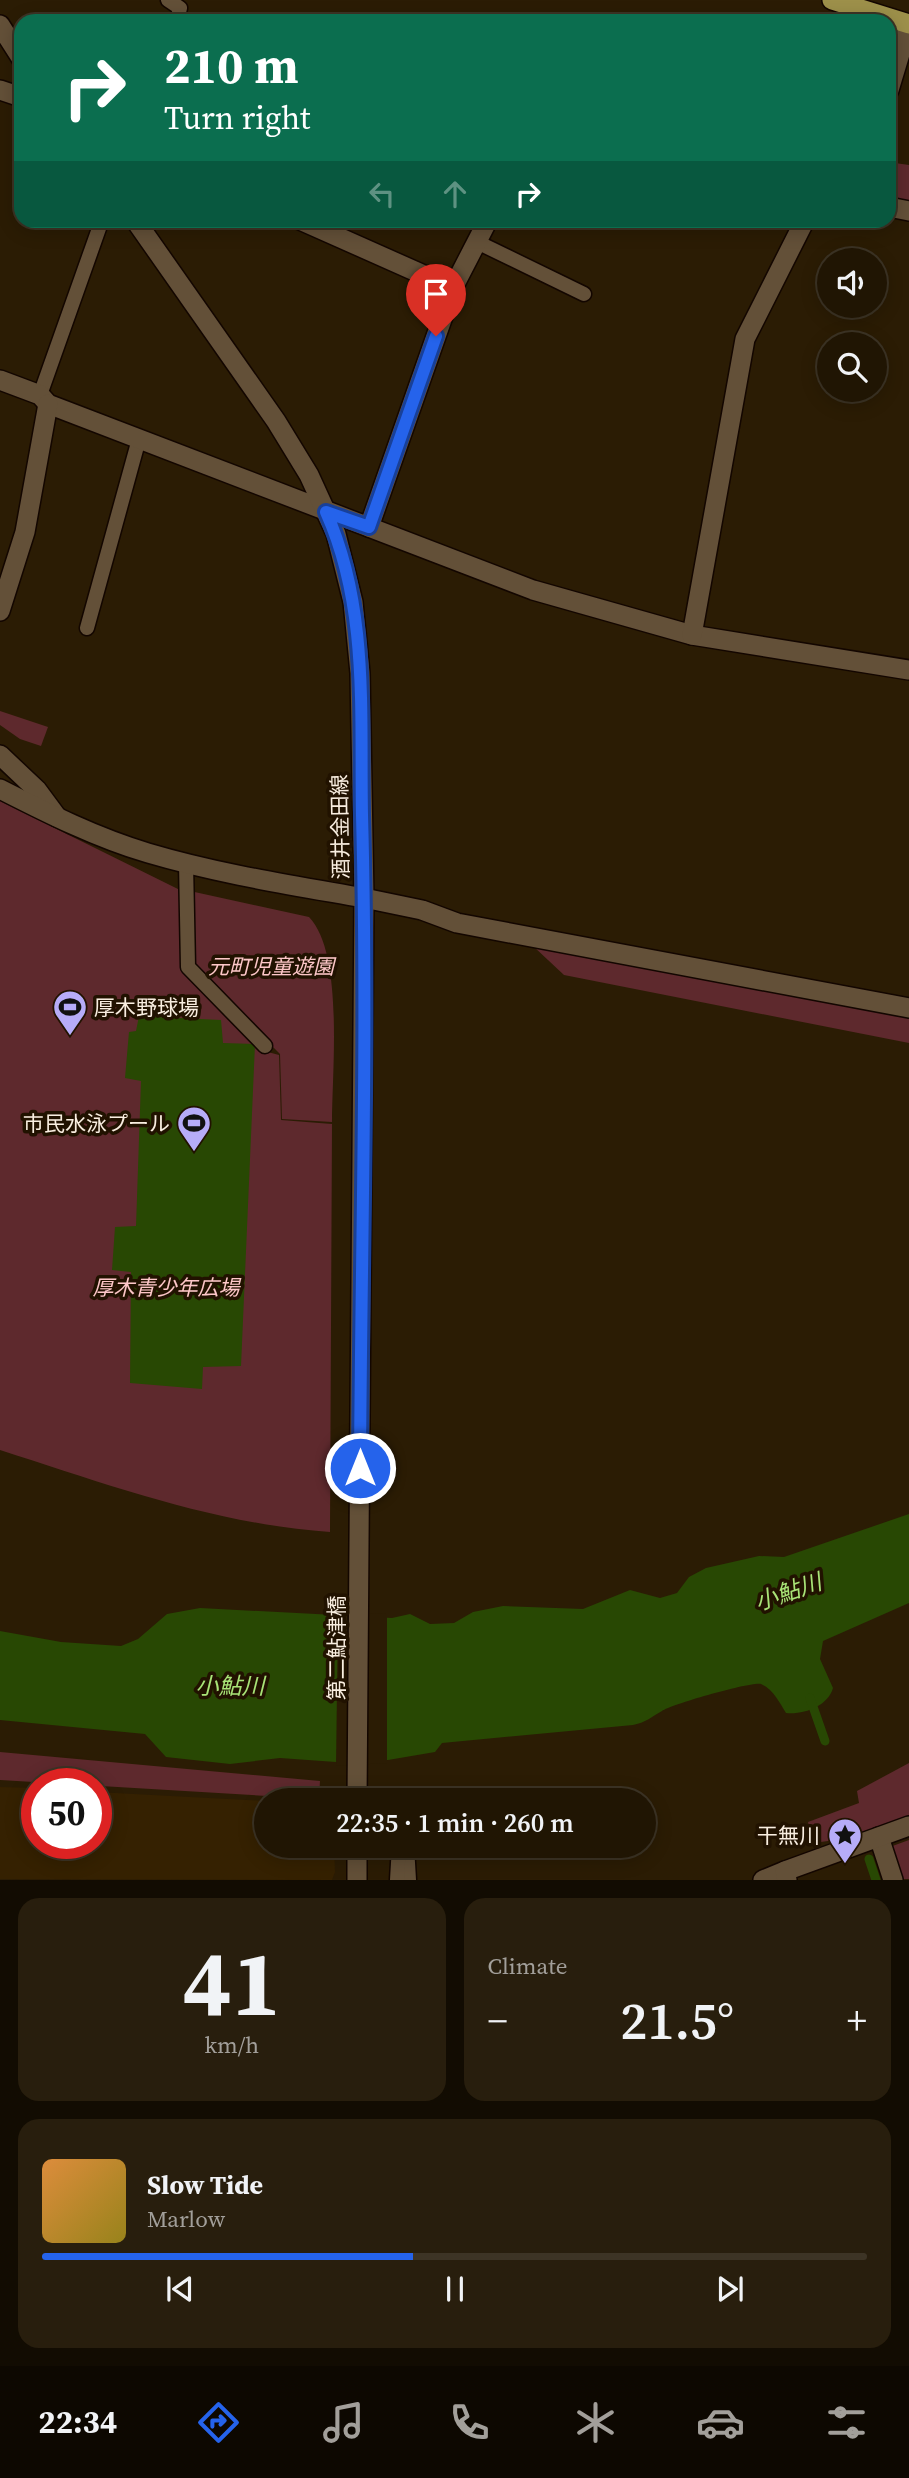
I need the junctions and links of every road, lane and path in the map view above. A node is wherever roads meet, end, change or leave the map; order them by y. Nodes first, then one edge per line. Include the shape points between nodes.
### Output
1 (168, 0) edge
2 (832, 0) edge
3 (179, 14) edge
4 (877, 14) edge
5 (909, 24) edge
6 (0, 25) edge
7 (14, 47) edge
8 (896, 67) edge
9 (99, 228) edge
10 (141, 228) edge
11 (318, 228) edge
12 (484, 228) edge
13 (801, 228) edge
14 (477, 242) junction
15 (453, 288) junction
16 (584, 294) dead end
17 (0, 380) edge
18 (44, 400) junction
19 (139, 439) junction
20 (326, 512) junction
21 (369, 527) junction
22 (0, 611) edge
23 (87, 628) dead end
24 (692, 635) junction
25 (909, 670) edge
26 (0, 755) edge
27 (0, 789) edge
28 (57, 817) junction
29 (186, 863) junction
30 (364, 898) junction
31 (909, 1007) edge
32 (265, 1046) dead end
33 (360, 1495) joint
34 (357, 1788) edge
35 (909, 1826) edge
36 (880, 1837) junction
37 (398, 1858) edge
38 (408, 1858) edge
39 (786, 1875) edge
40 (397, 1880) edge
41 (409, 1880) edge
42 (763, 1880) edge
43 (893, 1880) edge

1 - 3 lane via 180,8
2 - 4 main road
5 - 8 street
6 - 7 street
9 - 18 lane
10 - 20 street, 酒井金田線 via 276,421
11 - 15 street
12 - 14 street
13 - 24 street via 745,339
14 - 15 street
14 - 16 lane
15 - 21 street
17 - 18 street
18 - 19 street
18 - 22 street via 25,532
19 - 20 street
19 - 23 lane
20 - 21 street
20 - 30 street, 酒井金田線 via 343,556 357,637
21 - 24 street via 533,590
24 - 25 street
26 - 28 street via 37,790
27 - 28 street
28 - 29 street
29 - 30 street
29 - 32 lane via 187,967
30 - 31 street via 457,923
30 - 33 street, 酒井金田線
33 - 34 street, 第二鮎津橋
35 - 36 street
36 - 39 street
36 - 43 street
37 - 40 lane
38 - 41 lane
39 - 42 street

